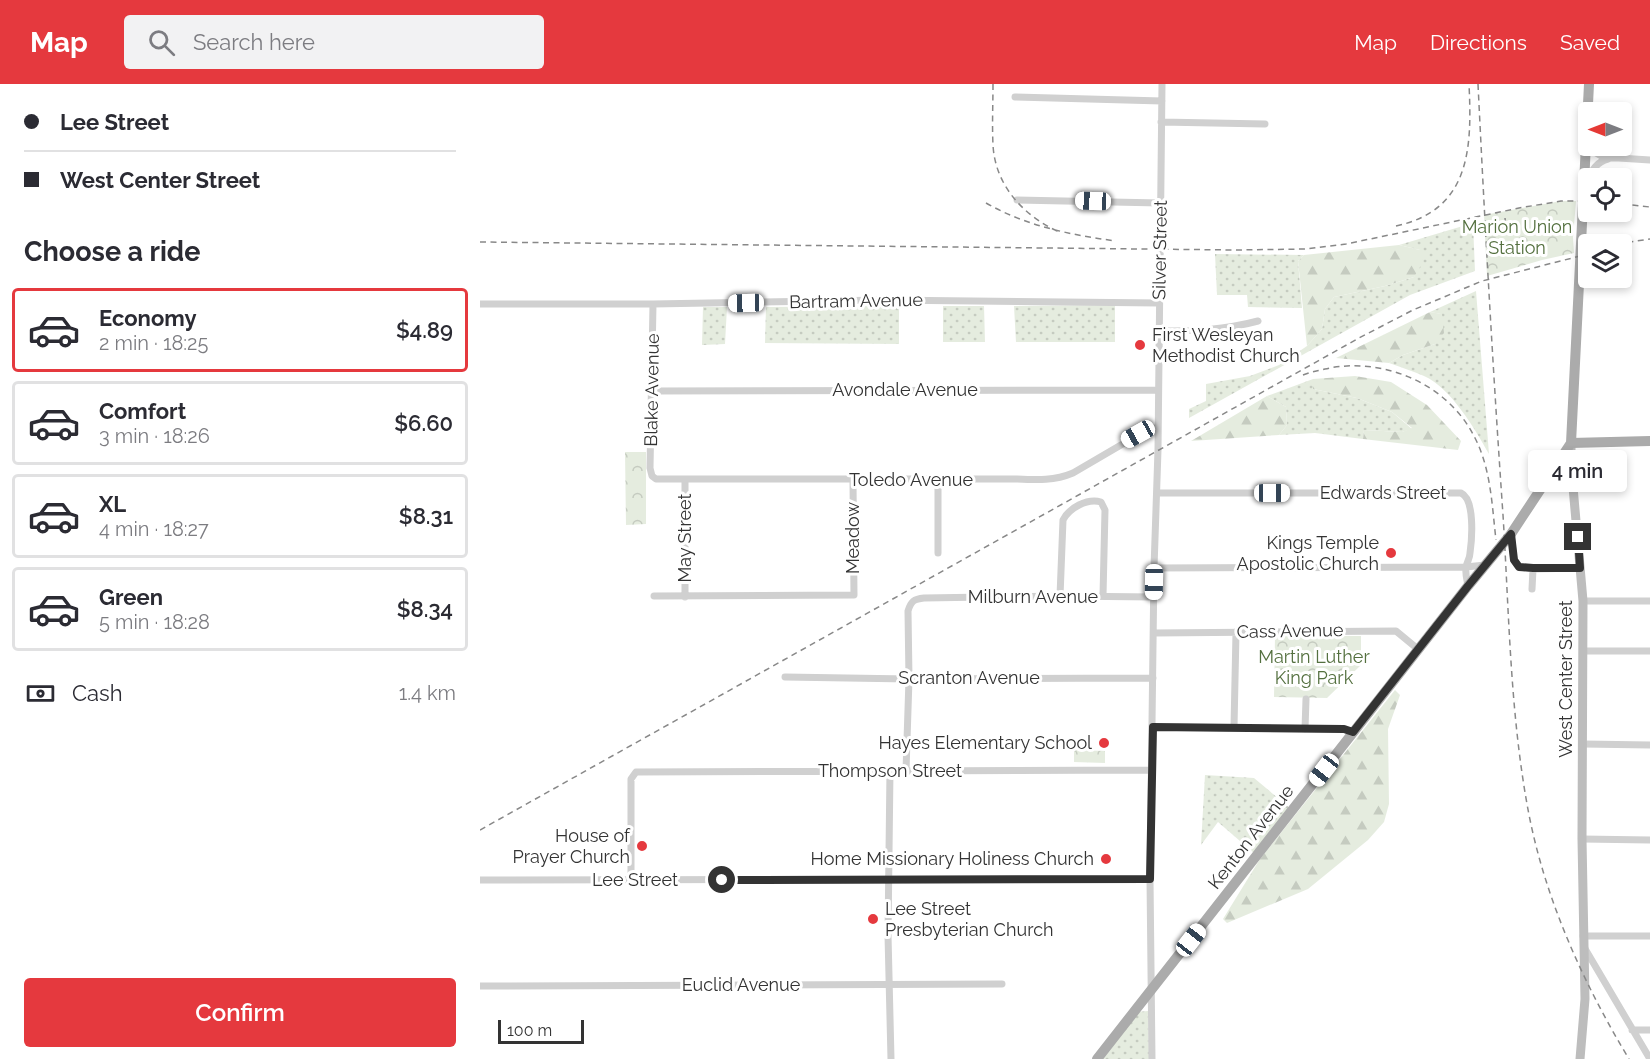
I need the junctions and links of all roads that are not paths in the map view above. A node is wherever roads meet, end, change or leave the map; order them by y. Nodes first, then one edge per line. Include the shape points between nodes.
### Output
1 (1162, 84) edge
2 (1589, 84) edge
3 (1015, 97) dead end
4 (1162, 101) junction
5 (1589, 102) edge
6 (1161, 122) junction
7 (1265, 124) dead end
8 (1600, 156) edge
9 (1611, 159) junction
10 (1650, 160) edge
11 (1594, 168) edge
12 (1017, 200) dead end
13 (1160, 203) junction
14 (1582, 222) edge
15 (1159, 303) junction
16 (480, 304) edge
17 (653, 304) junction
18 (1257, 321) dead end
19 (1159, 331) junction
20 (1158, 390) junction
21 (652, 391) junction
22 (1158, 428) junction
23 (1650, 441) edge
24 (1571, 443) junction
25 (652, 476) joint
26 (685, 478) junction
27 (853, 480) junction
28 (938, 480) junction
29 (1157, 493) junction
30 (1511, 534) junction
31 (938, 553) dead end
32 (1485, 565) junction
33 (1466, 567) junction
34 (1154, 568) junction
35 (1533, 568) junction
36 (1580, 568) junction
37 (1468, 586) junction
38 (1532, 589) dead end
39 (654, 596) dead end
40 (1060, 596) junction
41 (1103, 596) junction
42 (685, 597) junction
43 (1154, 597) junction
44 (1583, 601) junction
45 (1650, 601) edge
46 (1236, 632) junction
47 (1154, 633) junction
48 (1419, 650) junction
49 (1583, 651) junction
50 (1650, 651) edge
51 (785, 677) dead end
52 (1153, 678) junction
53 (909, 679) junction
54 (1306, 699) dead end
55 (1153, 727) junction
56 (1234, 727) junction
57 (1305, 729) junction
58 (1353, 732) junction
59 (1582, 744) junction
60 (1650, 746) edge
61 (890, 771) junction
62 (906, 771) junction
63 (1152, 771) junction
64 (1582, 839) junction
65 (1650, 840) edge
66 (631, 879) junction
67 (1150, 879) junction
68 (480, 880) edge
69 (888, 880) junction
70 (1650, 936) edge
71 (1583, 940) junction
72 (1002, 984) dead end
73 (889, 985) junction
74 (480, 986) edge
75 (1150, 992) junction
76 (1650, 1029) edge
77 (1632, 1030) junction
78 (891, 1059) edge
79 (1097, 1059) edge
80 (1152, 1059) edge
81 (1580, 1059) edge
82 (1650, 1059) edge

1 - 4 street, Silver Street
2 - 5 main road, West Center Street
3 - 4 street
4 - 6 street, Silver Street
6 - 7 street
6 - 13 street, Silver Street
8 - 9 street
9 - 10 street
9 - 11 street
12 - 13 street
13 - 15 street, Silver Street
14 - 24 main road, West Center Street
15 - 17 street, Bartram Avenue via 884,300
15 - 19 street, Silver Street
16 - 17 street, Bartram Avenue
17 - 21 street, Blake Avenue
18 - 19 street via 1236,327
19 - 20 street, Silver Street
20 - 21 street, Avondale Avenue
20 - 22 street, Silver Street
21 - 25 street, Blake Avenue
22 - 28 street, Toledo Avenue via 1150,428 1061,478
22 - 29 street, Silver Street
23 - 24 main road
24 - 30 main road, Kenton Avenue
24 - 36 main road, West Center Street
25 - 26 street, Toledo Avenue
26 - 27 street, Toledo Avenue
26 - 42 street, May Street
27 - 28 street, Toledo Avenue
27 - 42 street, Meadow via 854,595
28 - 31 street
29 - 33 street, Edwards Street via 1457,492 1465,495 1471,512 1471,551
29 - 34 street, Silver Street
30 - 32 main road, Kenton Avenue
30 - 35 street via 1514,560 1519,567
32 - 33 street
32 - 37 main road, Kenton Avenue
33 - 34 street
33 - 37 street
34 - 43 street, Silver Street
35 - 36 street
35 - 38 street
36 - 44 main road, West Center Street
37 - 48 main road, Kenton Avenue
39 - 42 street
40 - 41 street, Milburn Avenue
40 - 41 street via 1063,520 1066,513 1094,500 1101,502 1105,510
40 - 53 street, Milburn Avenue via 912,600 908,611
41 - 43 street, Milburn Avenue
43 - 47 street, Silver Street
44 - 45 street
44 - 49 main road, West Center Street
46 - 47 street, Cass Avenue
46 - 48 street, Cass Avenue via 1396,631
46 - 56 street
47 - 52 street, Silver Street
48 - 58 main road, Kenton Avenue
49 - 50 street
49 - 59 main road, West Center Street
51 - 53 street, Scranton Avenue
52 - 53 street, Scranton Avenue
52 - 55 street, Silver Street
53 - 62 street
54 - 57 street
55 - 56 street
55 - 63 street, Silver Street
56 - 57 street
57 - 58 street
58 - 75 main road, Kenton Avenue
59 - 60 street
59 - 64 main road, West Center Street
61 - 62 street, Thompson Street
61 - 66 street, Thompson Street via 636,772 631,779
61 - 69 street
62 - 63 street, Thompson Street
63 - 67 street, Silver Street
64 - 65 street
64 - 71 main road, West Center Street
66 - 68 street, Lee Street
66 - 69 street, Lee Street
67 - 69 street, Lee Street
67 - 75 street, Silver Street
69 - 73 street
70 - 71 street
71 - 77 street
71 - 81 main road, West Center Street via 1585,1010
72 - 73 street, Euclid Avenue
73 - 74 street, Euclid Avenue
73 - 78 street
75 - 79 main road, Kenton Avenue
75 - 80 street, Silver Street
76 - 77 street
77 - 82 street

